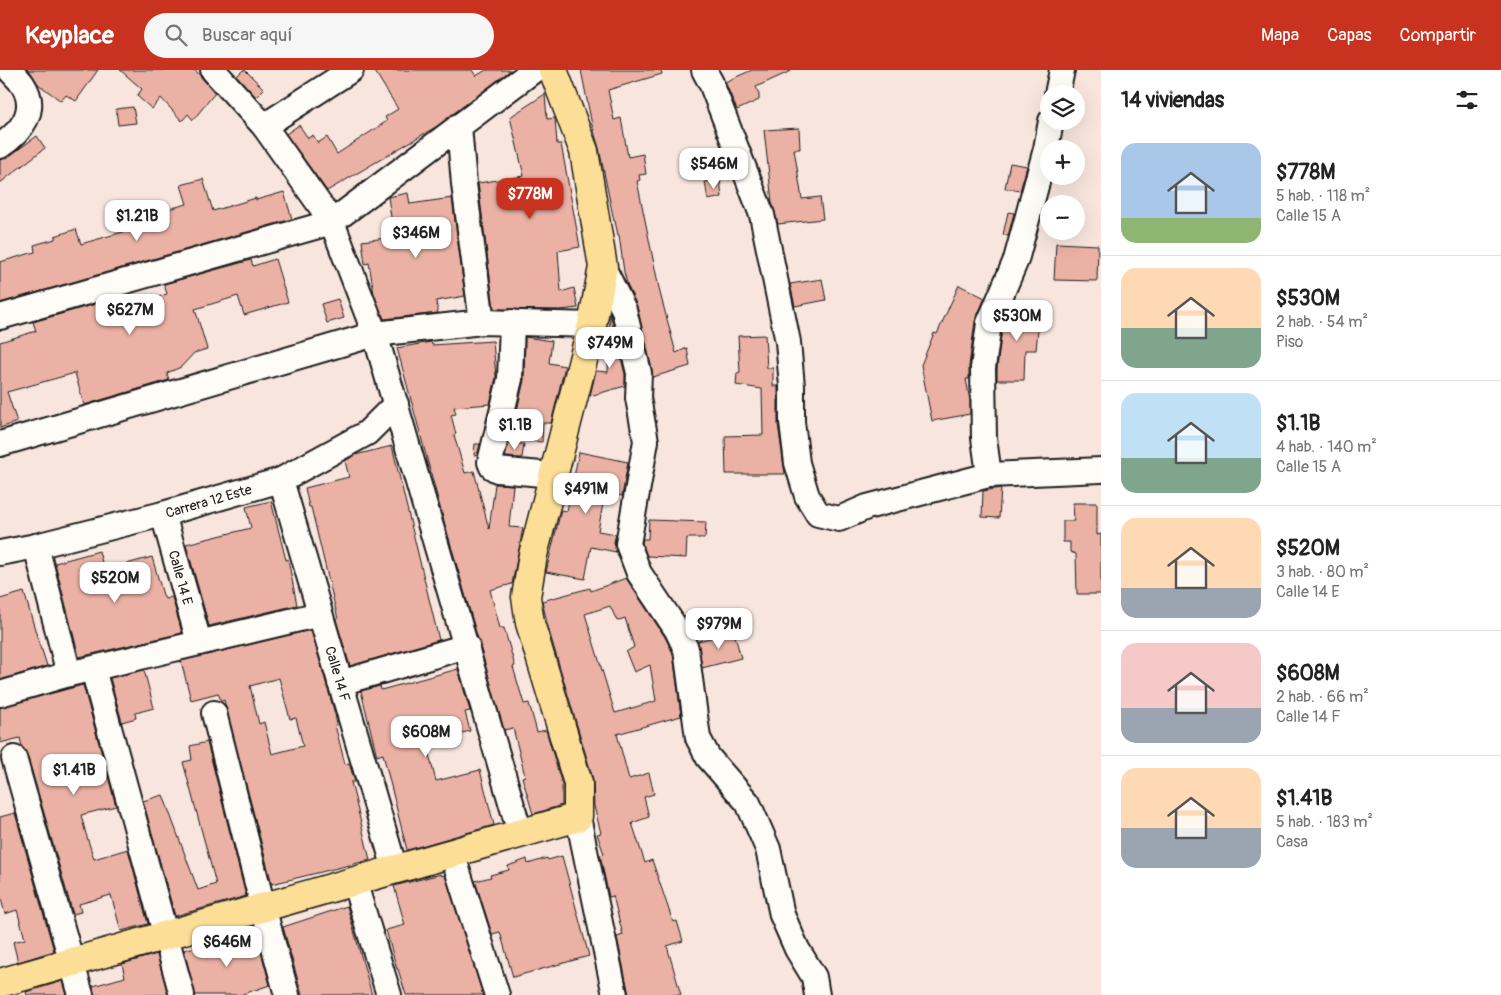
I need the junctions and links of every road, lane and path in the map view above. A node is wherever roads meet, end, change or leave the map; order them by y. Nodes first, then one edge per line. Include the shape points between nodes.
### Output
1 (10, 70) edge
2 (213, 70) edge
3 (351, 70) edge
4 (534, 70) edge
5 (553, 70) edge
6 (704, 70) edge
7 (1062, 70) edge
8 (1059, 85) edge
9 (264, 126) junction
10 (459, 126) junction
11 (1049, 130) edge
12 (0, 146) edge
13 (332, 222) junction
14 (603, 267) junction
15 (0, 317) edge
16 (482, 322) junction
17 (512, 322) junction
18 (592, 325) junction
19 (376, 334) junction
20 (396, 404) junction
21 (0, 444) edge
22 (1101, 470) edge
23 (553, 475) junction
24 (989, 475) junction
25 (281, 480) junction
26 (163, 514) junction
27 (36, 546) junction
28 (0, 552) edge
29 (320, 614) junction
30 (199, 642) junction
31 (467, 646) junction
32 (93, 669) junction
33 (69, 674) junction
34 (340, 683) junction
35 (0, 694) edge
36 (214, 713) dead end
37 (14, 758) dead end
38 (578, 816) junction
39 (520, 833) junction
40 (452, 853) junction
41 (395, 869) junction
42 (354, 881) junction
43 (263, 908) junction
44 (165, 936) junction
45 (72, 962) junction
46 (0, 983) edge
47 (82, 995) edge
48 (182, 995) edge
49 (287, 995) edge
50 (389, 995) edge
51 (497, 995) edge
52 (615, 995) edge
53 (817, 995) edge

1 - 12 street via 23,84 29,98 27,119 12,138
2 - 9 street
3 - 9 street
4 - 10 street
5 - 14 main road via 584,151
6 - 24 street via 762,215 788,342 797,463 818,514 839,519 867,507
7 - 8 street
9 - 13 street
10 - 13 street
10 - 16 street
11 - 24 street via 1016,260 988,323 983,368 984,438
13 - 15 street
13 - 19 street
14 - 18 main road
14 - 53 street via 624,310 639,373 638,398 646,441 628,544 639,573 686,649 698,738 708,757 748,803 768,849 782,915 814,977
16 - 17 street
16 - 19 street
17 - 18 street
17 - 23 street via 510,379 490,462 497,470
18 - 23 main road
19 - 20 street
19 - 21 street
20 - 25 street, Carrera 12 Este via 367,433
20 - 31 street
22 - 24 street
23 - 38 main road via 526,597 530,623 578,783
25 - 26 street, Carrera 12 Este
25 - 29 street, Calle 14 F
26 - 27 street, Carrera 12 Este
26 - 30 street, Calle 14 E
27 - 28 street, Carrera 12 Este
27 - 33 street
29 - 30 street
29 - 34 street, Calle 14 F
30 - 32 street
31 - 34 street
31 - 39 street
32 - 33 street
32 - 44 street
33 - 35 street
34 - 41 street, Calle 14 F
36 - 43 street
37 - 45 street
38 - 39 main road
38 - 52 street
39 - 40 main road
40 - 41 main road
40 - 51 street
41 - 42 main road
42 - 43 main road
42 - 50 street
43 - 44 main road
43 - 49 street
44 - 45 main road
44 - 48 street
45 - 46 main road
45 - 47 street

